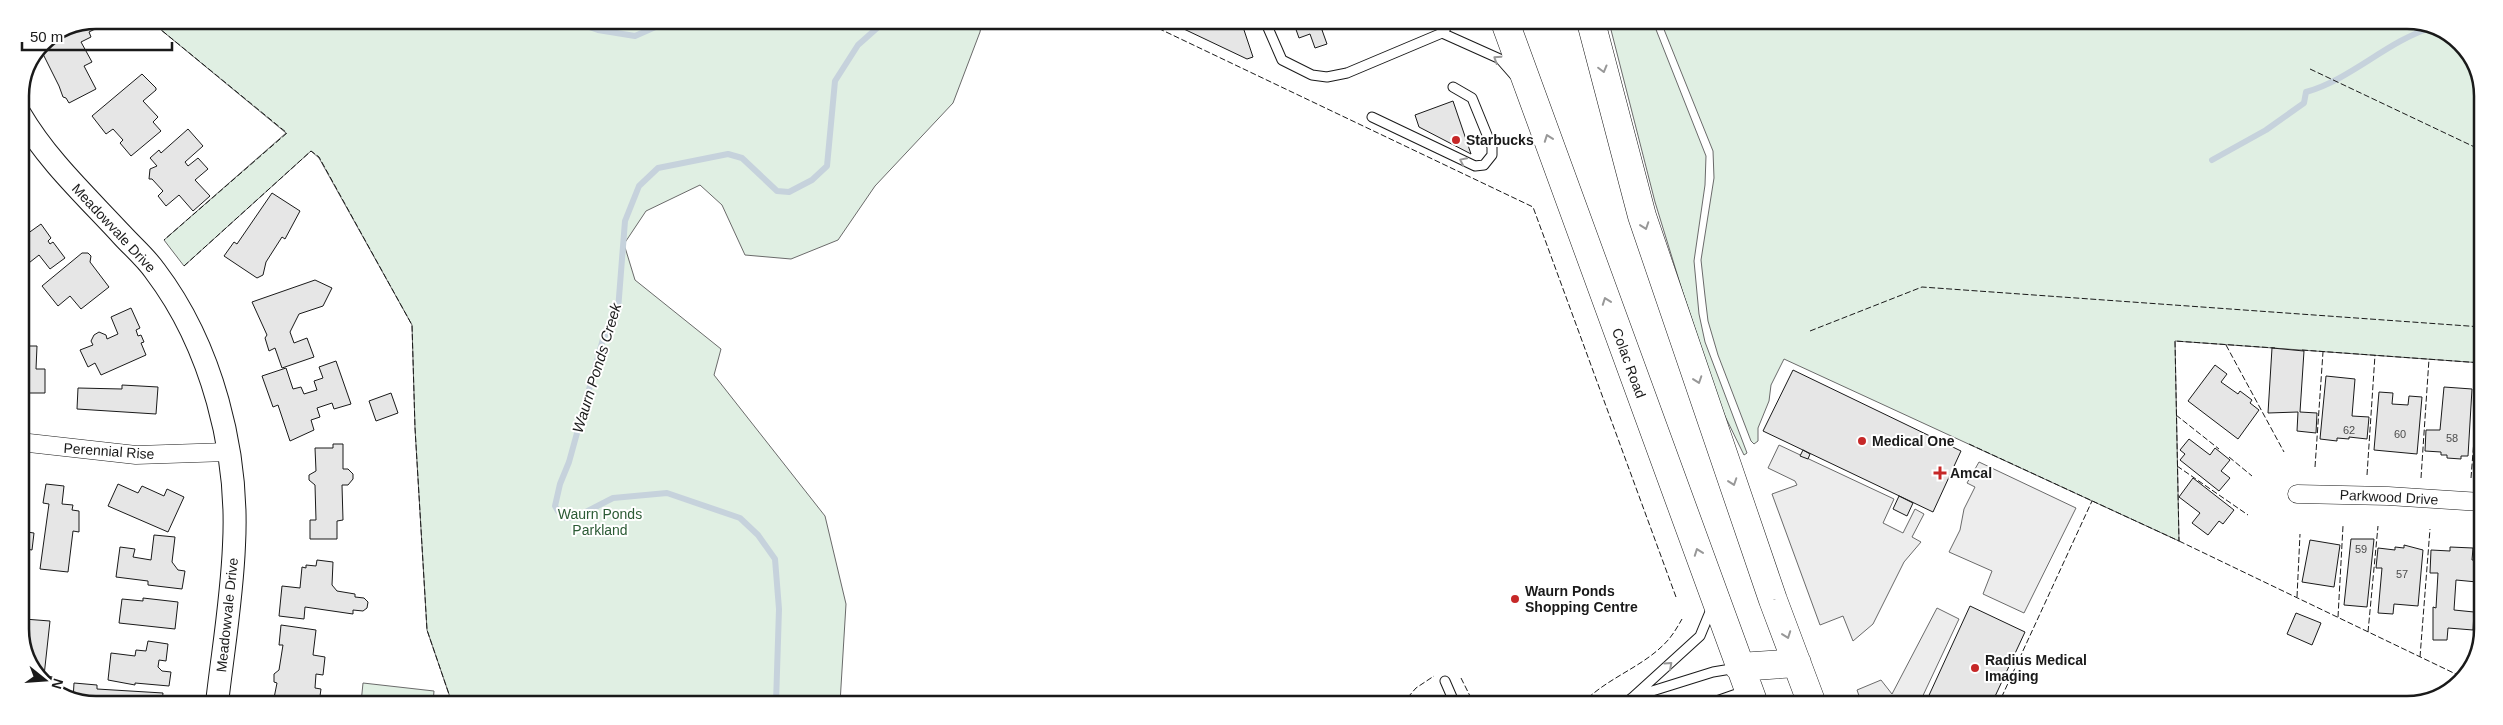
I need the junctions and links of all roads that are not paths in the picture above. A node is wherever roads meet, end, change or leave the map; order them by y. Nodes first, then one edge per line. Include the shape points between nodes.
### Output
1 (1268, 29) edge
2 (1445, 29) edge
3 (1508, 29) edge
4 (1593, 29) edge
5 (1442, 33) junction
6 (1453, 87) dead end
7 (1531, 94) junction
8 (1372, 117) dead end
9 (29, 129) edge
10 (29, 443) edge
11 (228, 452) junction
12 (2297, 494) dead end
13 (2474, 502) edge
14 (1714, 598) junction
15 (1797, 663) junction
16 (1446, 681) dead end
17 (1747, 687) edge
18 (218, 696) edge
19 (1453, 696) edge
20 (1634, 696) edge
21 (1636, 696) edge
22 (1726, 696) edge
23 (1809, 696) edge

1 - 5 lane via 1282,60 1312,75 1326,77 1347,73
2 - 5 lane
3 - 7 highway, Colac Road
4 -> 15 highway via 1642,216
7 -> 5 lane via 1500,59
6 -> 8 lane via 1472,98 1492,147 1492,155 1484,165 1475,166
14 -> 7 highway, Colac Road
9 - 11 street, Meadowvale Drive via 68,177 155,270 175,301 202,353 217,400
10 - 11 street, Perennial Rise via 136,455
11 - 18 street, Meadowvale Drive via 234,496 234,545
12 - 13 street, Parkwood Drive
14 - 17 highway, Colac Road
20 -> 14 lane via 1700,636
15 - 17 highway
15 - 23 highway
16 - 19 lane
17 - 21 lane via 1713,672
17 - 22 lane

